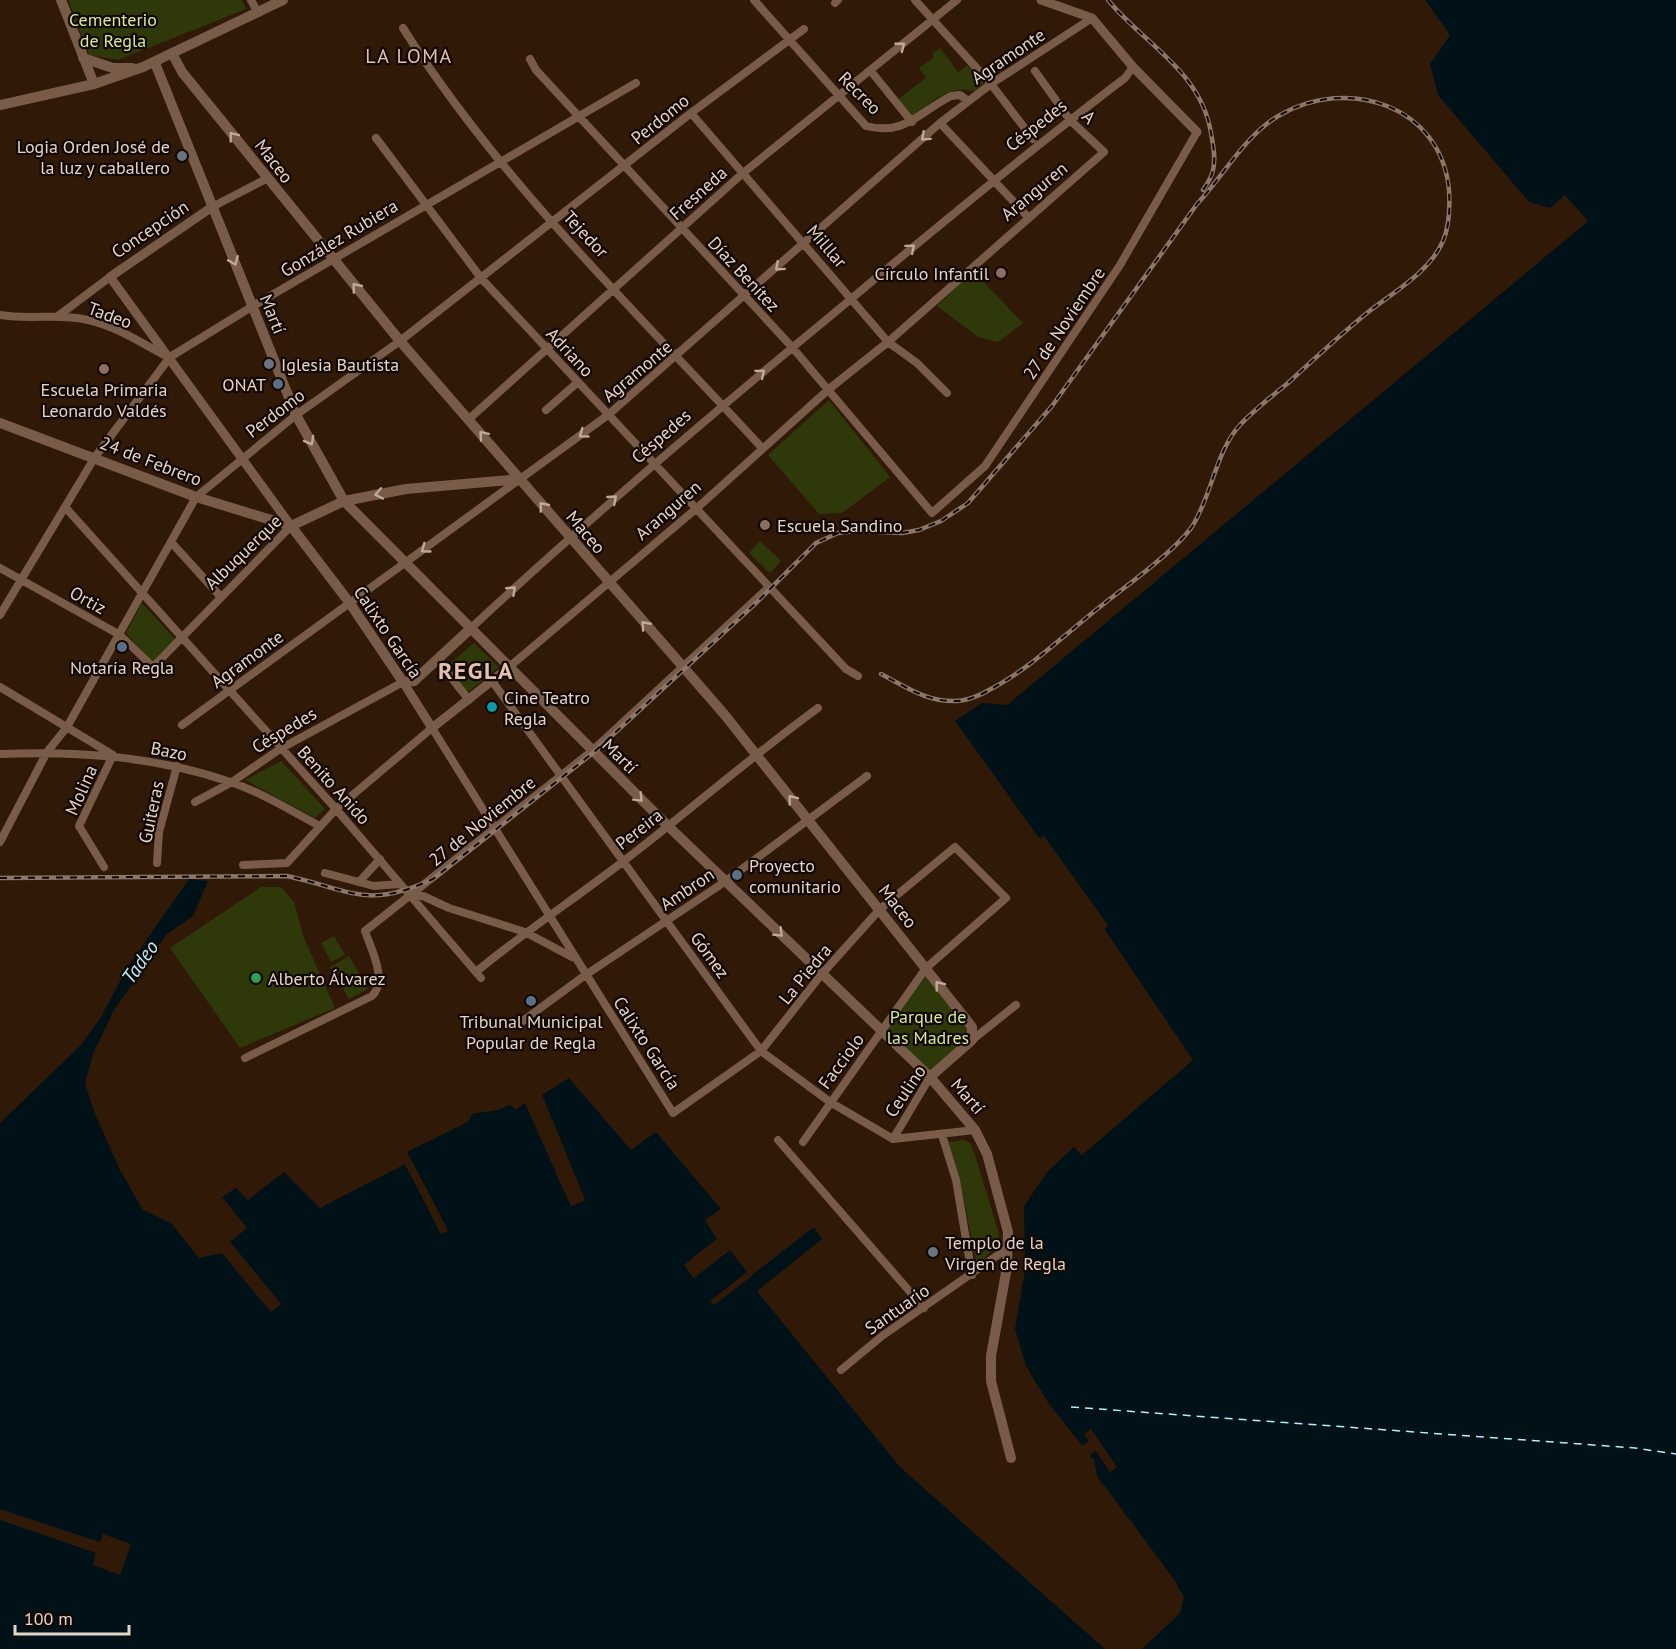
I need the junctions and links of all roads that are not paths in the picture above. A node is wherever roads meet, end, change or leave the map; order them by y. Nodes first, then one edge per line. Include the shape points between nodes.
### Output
1 (61, 0) edge
2 (251, 0) edge
3 (283, 0) edge
4 (754, 0) edge
5 (915, 0) edge
6 (957, 0) edge
7 (1041, 0) edge
8 (258, 13) junction
9 (1092, 18) junction
10 (934, 20) junction
11 (403, 28) dead end
12 (804, 29) dead end
13 (790, 41) junction
14 (173, 55) junction
15 (83, 58) junction
16 (530, 59) dead end
17 (155, 63) junction
18 (1133, 67) junction
19 (139, 69) junction
20 (870, 70) junction
21 (1035, 71) dead end
22 (164, 83) junction
23 (636, 83) dead end
24 (94, 84) junction
25 (991, 84) junction
26 (838, 95) junction
27 (968, 101) junction
28 (0, 105) edge
29 (691, 113) junction
30 (578, 116) junction
31 (1070, 120) junction
32 (912, 122) junction
33 (940, 123) junction
34 (1197, 132) joint
35 (376, 138) dead end
36 (1033, 139) dead end
37 (1104, 152) joint
38 (500, 162) junction
39 (625, 167) junction
40 (743, 173) junction
41 (266, 179) junction
42 (991, 180) junction
43 (425, 205) junction
44 (212, 207) junction
45 (1028, 217) junction
46 (554, 222) junction
47 (681, 229) junction
48 (805, 244) junction
49 (334, 261) junction
50 (110, 277) junction
51 (481, 278) junction
52 (614, 288) junction
53 (745, 297) junction
54 (852, 298) junction
55 (253, 306) junction
56 (0, 315) edge
57 (58, 316) junction
58 (400, 341) junction
59 (888, 342) junction
60 (792, 347) junction
61 (548, 350) junction
62 (170, 357) junction
63 (677, 357) junction
64 (578, 382) junction
65 (828, 389) junction
66 (947, 393) dead end
67 (723, 405) junction
68 (546, 410) dead end
69 (296, 415) junction
70 (608, 415) junction
71 (469, 419) junction
72 (0, 423) edge
73 (762, 448) junction
74 (243, 456) junction
75 (95, 457) junction
76 (654, 464) junction
77 (521, 479) junction
78 (196, 497) junction
79 (344, 501) junction
80 (66, 508) junction
81 (697, 508) junction
82 (932, 513) joint
83 (291, 526) junction
84 (568, 537) junction
85 (171, 542) junction
86 (404, 564) junction
87 (0, 568) edge
88 (21, 580) junction
89 (608, 583) junction
90 (769, 587) junction
91 (142, 595) junction
92 (220, 596) junction
93 (349, 602) junction
94 (0, 615) edge
95 (469, 630) junction
96 (120, 634) junction
97 (182, 639) junction
98 (438, 661) junction
99 (153, 667) joint
100 (682, 667) junction
101 (508, 668) junction
102 (858, 676) dead end
103 (492, 681) junction
104 (403, 682) junction
105 (0, 687) edge
106 (228, 691) junction
107 (469, 700) junction
108 (818, 708) dead end
109 (182, 725) dead end
110 (67, 728) junction
111 (432, 728) junction
112 (280, 749) junction
113 (592, 751) junction
114 (47, 752) junction
115 (756, 753) junction
116 (0, 754) edge
117 (113, 755) junction
118 (177, 766) junction
119 (562, 776) junction
120 (867, 776) dead end
121 (232, 782) junction
122 (195, 802) dead end
123 (336, 808) junction
124 (808, 819) junction
125 (320, 826) junction
126 (668, 826) junction
127 (494, 831) junction
128 (0, 842) edge
129 (955, 847) joint
130 (380, 860) junction
131 (623, 861) junction
132 (157, 863) dead end
133 (243, 865) dead end
134 (104, 867) dead end
135 (325, 873) dead end
136 (726, 880) junction
137 (359, 882) junction
138 (399, 884) junction
139 (410, 897) junction
140 (880, 909) junction
141 (548, 914) junction
142 (667, 921) junction
143 (525, 932) junction
144 (573, 958) junction
145 (926, 968) junction
146 (479, 975) joint
147 (821, 975) junction
148 (584, 976) junction
149 (1016, 1005) dead end
150 (519, 1023) dead end
151 (881, 1031) junction
152 (973, 1036) junction
153 (761, 1051) junction
154 (245, 1058) dead end
155 (930, 1077) junction
156 (830, 1102) junction
157 (673, 1113) joint
158 (975, 1130) junction
159 (942, 1135) junction
160 (893, 1139) junction
161 (778, 1140) dead end
162 (803, 1142) dead end
163 (1008, 1248) junction
164 (972, 1275) junction
165 (924, 1308) junction
166 (841, 1370) dead end
167 (1011, 1458) dead end

1 - 15 main road
2 - 8 street
3 - 8 main road
4 - 13 street, Recreo
5 - 10 street
6 - 10 street, Fresneda
7 - 9 street
8 - 14 main road
9 - 18 street
9 - 25 street, Agramonte
20 -> 10 street, Fresneda
10 - 25 street
11 - 38 street, Tejedor via 436,80
12 - 13 street, Perdomo
13 - 26 street, Recreo
13 - 29 street, Perdomo
14 - 17 main road
41 -> 14 main road, Maceo
15 - 19 main road via 113,68
15 - 24 main road
16 - 30 street, Díaz Benítez
17 - 19 main road
17 - 22 main road, Martí
18 - 31 street, Céspedes via 1125,78
18 - 34 street
19 - 22 main road
19 - 24 main road
20 - 26 street, Fresneda
20 - 32 street
21 - 31 street, A
22 - 44 main road, Martí
23 - 30 street, González Rubiera
24 - 28 main road
25 - 27 street, Agramonte
25 - 36 street
26 - 32 street, Recreo via 866,126 882,130
26 - 40 street, Fresneda
27 - 32 street, Recreo via 960,95 951,96
27 - 33 street, Agramonte
29 - 39 street, Perdomo
29 - 40 street, Milllar
30 - 38 street, González Rubiera
30 - 39 street, Díaz Benítez
31 - 37 street, A
31 - 42 street, Céspedes
33 - 42 street
33 -> 48 street, Agramonte
34 - 82 street, 27 de Noviembre via 1120,265 985,466
35 - 43 street, Adriano
37 - 45 street, Aranguren
38 - 43 street, González Rubiera
38 - 46 street, Tejedor
39 - 46 street, Perdomo
39 - 47 street, Díaz Benítez
40 - 47 street, Fresneda
40 - 48 street, Milllar
41 - 44 street, Concepción
41 - 49 main road, Maceo
42 - 45 street
54 -> 42 street, Céspedes
43 - 49 street, González Rubiera
43 - 51 street, Adriano
44 - 50 street, Concepción
44 -> 55 main road, Martí
45 - 59 street, Aranguren
46 - 51 street, Perdomo
46 - 52 street, Tejedor
47 - 52 street, Fresneda
47 - 53 street, Díaz Benítez
48 -> 53 street, Agramonte
48 - 54 street, Milllar
49 - 55 street, González Rubiera
58 -> 49 main road, Maceo
50 - 57 street, Concepción
50 - 62 street, Calixto García
51 - 58 street, Perdomo
51 - 61 street, Adriano
52 - 61 street, Fresneda
52 - 63 street, Tejedor
53 - 60 street, Díaz Benítez
53 - 63 street, Agramonte
54 - 59 street, Milllar
54 - 60 street, Céspedes
55 - 62 street, González Rubiera
55 - 69 main road, Martí
56 - 57 street, Tadeo
57 - 62 street, Tadeo via 104,325
58 - 69 street, Perdomo
58 - 71 main road, Maceo
59 - 65 street, Aranguren
59 - 66 street, Milllar via 917,363
60 - 65 street, Díaz Benítez
67 -> 60 street, Céspedes
61 - 64 street, Adriano
61 - 71 street, Fresneda
62 - 74 street, Calixto García
62 - 75 street, González Rubiera
63 - 67 street, Tejedor
63 - 70 street, Agramonte
64 - 68 street
64 - 70 street, Adriano
65 - 73 street, Aranguren
65 - 82 street, Díaz Benítez
67 - 73 street, Tejedor
67 - 76 street, Céspedes
69 - 74 street, Perdomo
69 -> 79 main road, Martí
70 - 76 street, Adriano
70 -> 77 street, Agramonte
77 -> 71 main road, Maceo
72 - 75 main road, 24 de Febrero
73 - 81 street, Aranguren
74 - 78 street, Perdomo
74 - 83 street, Calixto García
75 - 78 main road, 24 de Febrero
75 - 80 street, González Rubiera
76 - 81 street, Adriano
84 -> 76 street, Céspedes
77 -> 79 main road, Albuquerque via 406,489
84 -> 77 main road, Maceo
77 -> 86 street, Agramonte
78 - 83 main road, 24 de Febrero
78 - 85 street, Perdomo
79 - 83 main road, Albuquerque
79 - 86 main road, Martí
80 - 88 street, González Rubiera
80 - 91 street, Benito Anido
81 - 89 street, Aranguren
81 - 90 street, Adriano
83 - 92 street, Albuquerque
83 - 93 main road, Calixto García
84 - 89 main road, Maceo
95 -> 84 street, Céspedes
85 - 91 street, Perdomo
85 - 92 street
86 - 93 street, Agramonte
86 - 95 main road, Martí
87 - 88 street, Ortiz
88 - 94 street, González Rubiera
88 - 96 street, Ortiz
100 -> 89 main road, Maceo
89 - 101 street, Aranguren
90 - 100 street, 27 de Noviembre
90 - 102 street, Adriano via 846,669
91 - 96 street, Perdomo
91 - 97 street, Benito Anido
92 - 97 street, Albuquerque
93 - 104 main road, Calixto García
93 - 106 street, Agramonte
95 - 98 main road, Céspedes
95 - 101 main road, Martí
96 - 99 street, Ortiz
96 - 110 street, Perdomo
97 - 99 street, Albuquerque
97 - 106 street, Benito Anido
98 - 104 main road, Céspedes via 414,681
98 - 107 street
100 - 113 street, 27 de Noviembre
100 - 115 main road, Maceo
101 - 103 street, Aranguren
101 - 113 main road, Martí
103 - 107 street, Aranguren
103 - 119 street, Gómez
104 - 111 street, Calixto García
104 - 112 street, Céspedes
105 - 110 street
106 - 109 street, Agramonte
106 - 112 street, Benito Anido
107 - 111 street, Aranguren
108 - 115 street, Pereira
110 - 114 street, Perdomo
110 - 117 street
111 - 123 street, Aranguren
111 - 127 street, Calixto García
112 - 121 street, Céspedes
112 - 123 street, Benito Anido
113 - 119 street, 27 de Noviembre
113 -> 126 main road, Martí
114 - 116 street, Bazo
114 - 117 street, Bazo
114 - 128 street, Perdomo
124 -> 115 main road, Maceo
115 - 126 street, Pereira
117 - 118 street, Bazo
117 - 134 street, Molina via 79,826
118 - 121 street, Bazo
118 - 132 street, Guiteras via 159,832
119 - 127 street, 27 de Noviembre
119 - 131 street, Gómez
120 - 124 street, Ambron
121 - 122 street, Céspedes
121 - 125 street, Bazo
123 - 125 street, Aranguren
123 - 130 street, Benito Anido
124 - 136 street, Ambron
124 - 140 main road, Maceo
125 - 133 street, Aranguren via 287,863
126 - 131 street, Pereira
126 - 136 main road, Martí
127 - 139 street, 27 de Noviembre
127 - 141 street, Calixto García
129 - 140 street, La Piedra
129 - 145 street, Facciolo via 1006,898
130 - 137 street
130 - 138 street, Benito Anido
131 - 141 street, Pereira
131 - 142 street, Gómez
135 - 137 street
136 - 142 street, Ambron
136 -> 147 main road, Martí
137 - 138 street via 382,887
138 - 139 street, Benito Anido
139 - 143 street via 423,896
139 - 146 street, Benito Anido
139 - 154 street, 27 de Noviembre via 366,931 378,970 379,985 372,996
140 - 145 main road, Maceo
140 - 147 street, La Piedra
141 - 143 street, Pereira
141 - 144 street, Calixto García
142 - 148 street, Ambron
142 - 153 street, Gómez
143 - 144 street
143 - 146 street, Pereira
144 - 148 street, Calixto García
145 - 151 street, Facciolo
152 -> 145 main road, Maceo
147 - 151 main road, Martí
147 - 153 street, La Piedra
148 - 150 street, Ambron
148 - 157 street, Calixto García
149 - 152 street, Ceulino
151 - 155 main road, Martí
151 - 156 street, Facciolo
152 - 155 main road, Ceulino
153 - 156 street, Gómez
153 - 157 street, La Piedra
155 - 158 main road, Martí
155 - 160 street, Ceulino
156 - 160 street, Gómez
156 - 162 street, Facciolo
158 - 159 street
158 - 163 main road, Martí via 997,1188
159 - 160 street
159 - 164 street via 956,1180
161 - 165 street
163 - 164 street, Santuario
163 - 167 main road, Martí via 991,1373
164 - 165 street, Santuario
165 - 166 street, Santuario

